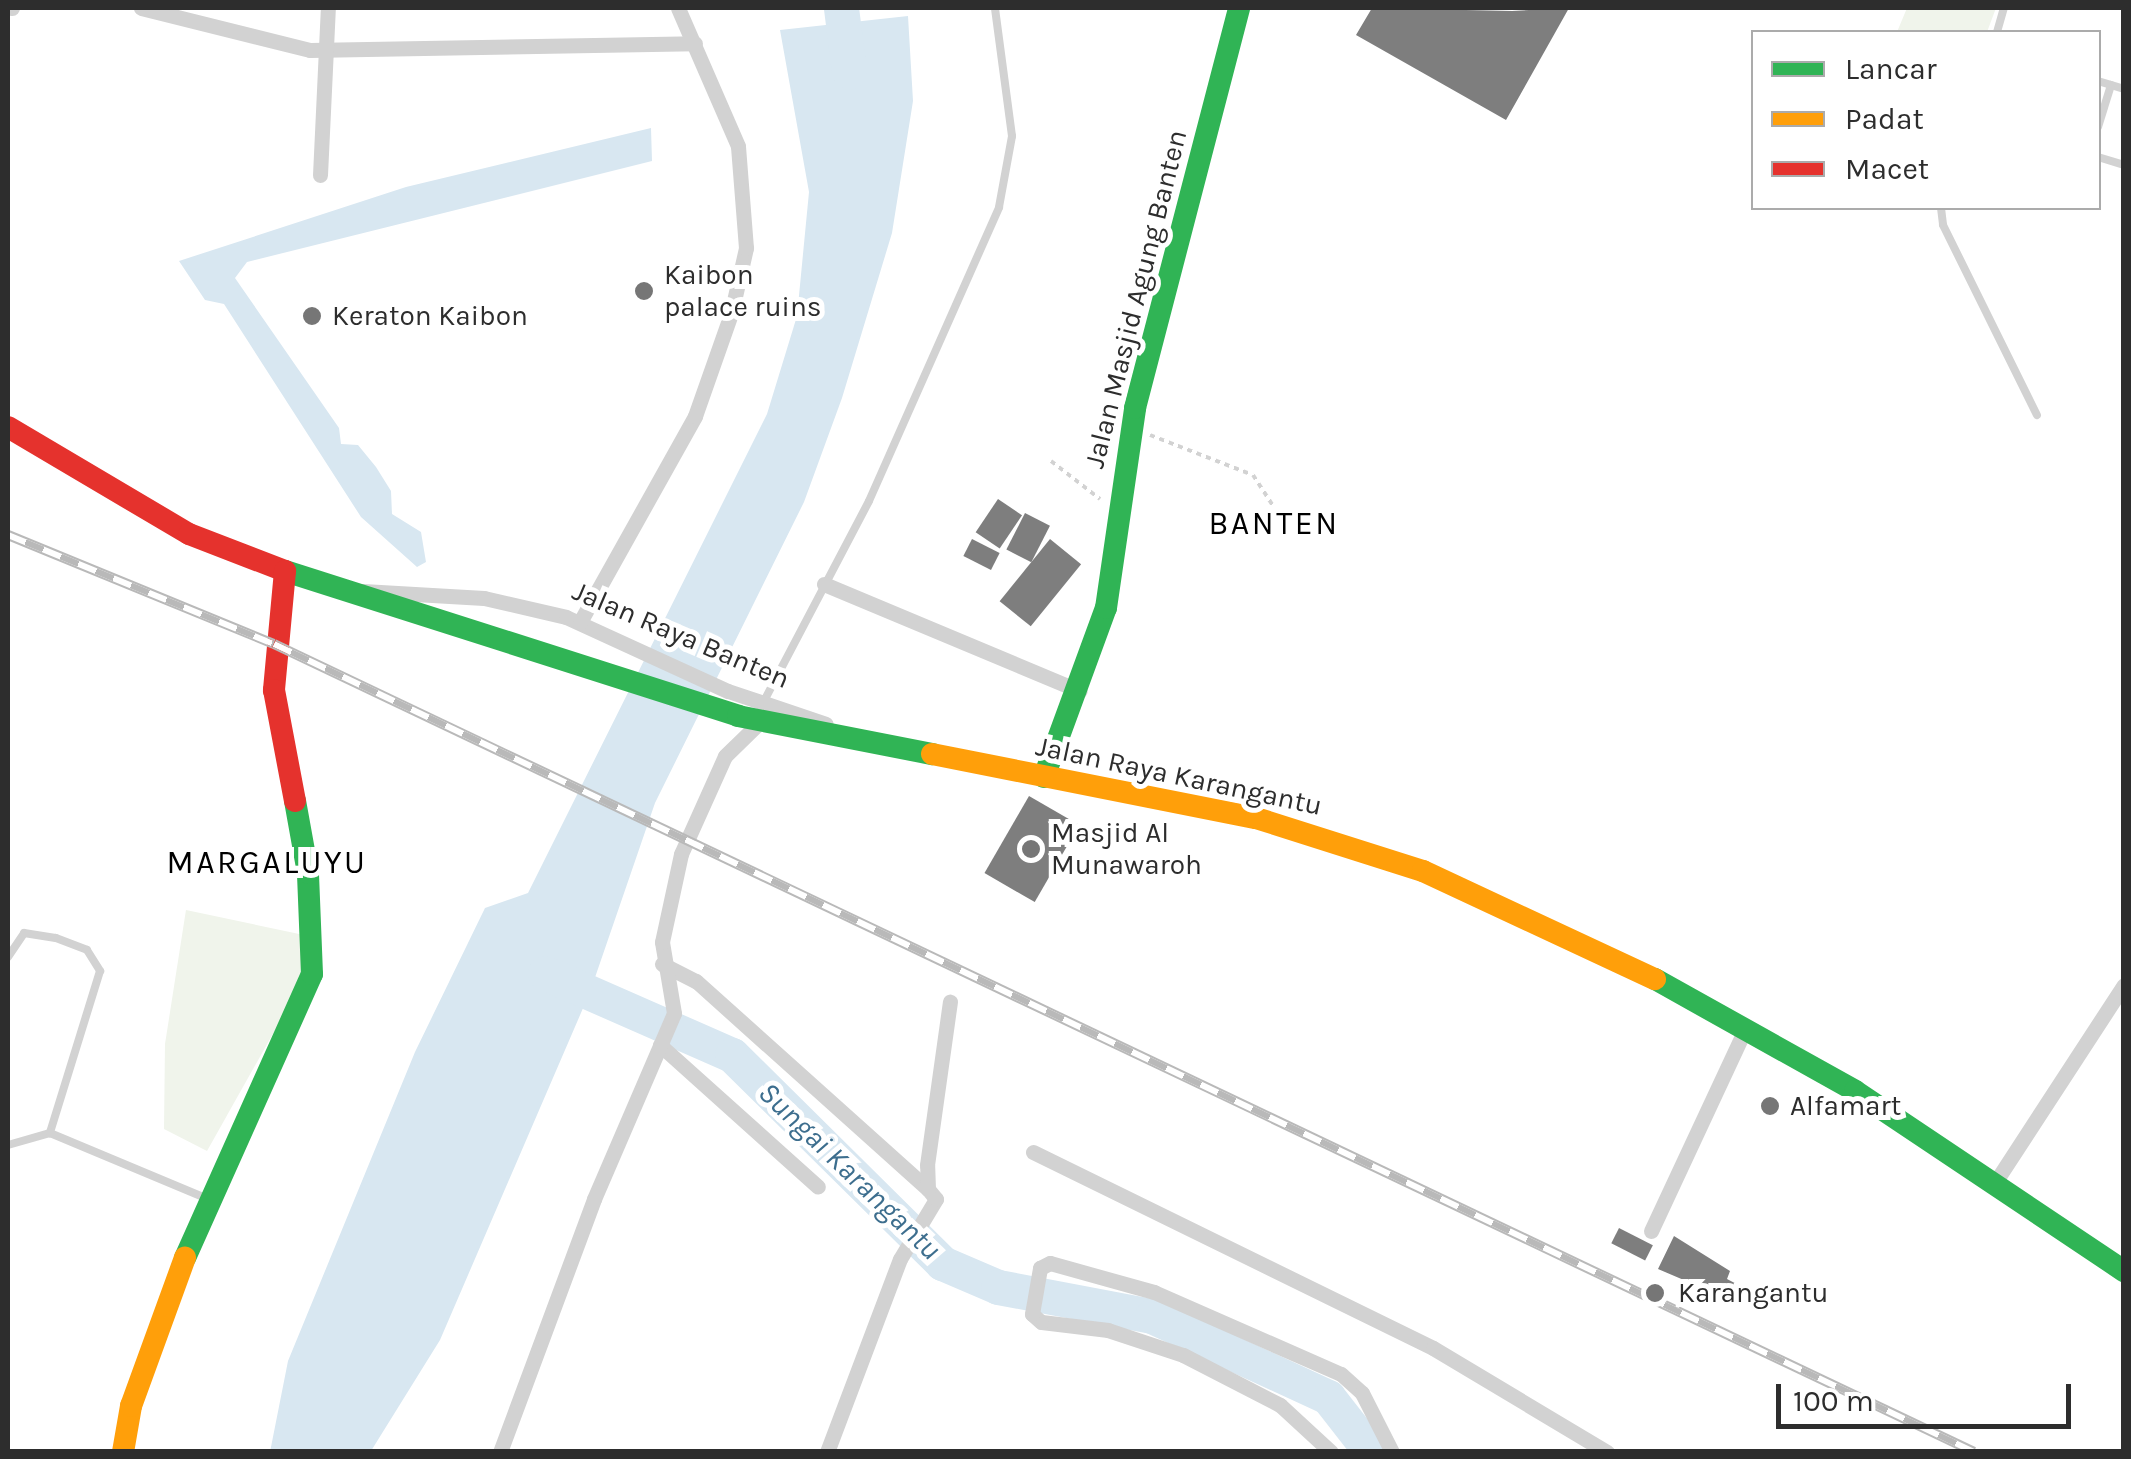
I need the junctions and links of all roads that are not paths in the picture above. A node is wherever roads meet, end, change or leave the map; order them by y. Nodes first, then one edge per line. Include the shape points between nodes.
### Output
1 (140, 8) edge
2 (328, 8) edge
3 (678, 8) edge
4 (995, 8) edge
5 (1239, 8) edge
6 (695, 43) junction
7 (325, 48) junction
8 (2101, 82) edge
9 (2112, 86) junction
10 (2124, 89) edge
11 (2101, 118) edge
12 (320, 175) dead end
13 (1942, 210) edge
14 (2037, 416) dead end
15 (8, 426) edge
16 (284, 571) junction
17 (824, 584) junction
18 (344, 591) junction
19 (580, 622) junction
20 (599, 672) joint
21 (1080, 691) junction
22 (723, 701) junction
23 (761, 713) junction
24 (1044, 777) junction
25 (8, 957) edge
26 (662, 964) junction
27 (2122, 993) edge
28 (950, 1002) dead end
29 (1743, 1034) junction
30 (661, 1043) junction
31 (50, 1133) junction
32 (8, 1145) edge
33 (1033, 1152) dead end
34 (1996, 1181) junction
35 (818, 1187) dead end
36 (928, 1189) junction
37 (207, 1199) junction
38 (1651, 1231) dead end
39 (2124, 1272) edge
40 (123, 1452) edge
41 (500, 1452) edge
42 (827, 1452) edge
43 (1331, 1452) edge
44 (1392, 1452) edge
45 (1606, 1452) edge

1 - 7 street via 300,48
2 - 7 street
3 - 6 street
4 - 17 lane via 1012,136 998,207 869,501
5 - 21 main road, Jalan Masjid Agung Banten via 1132,428 1106,608
6 - 7 street
6 - 19 street via 738,146 746,248 695,416
7 - 12 street
8 - 9 lane
9 - 10 lane
9 - 11 lane
13 - 14 lane
15 - 16 main road, Jalan Raya Banten via 190,534
16 - 18 main road, Jalan Raya Banten
16 - 37 main road via 274,690 308,873 312,974 270,1077
17 - 21 street
17 - 23 lane
18 - 19 street, Jalan Raya Banten via 484,598
18 - 20 main road, Jalan Raya Banten
19 - 22 street, Jalan Raya Banten
20 - 22 main road, Jalan Raya Karangantu
21 - 24 main road, Jalan Masjid Agung Banten
22 - 23 main road, Jalan Raya Karangantu
23 - 24 main road, Jalan Raya Karangantu
23 - 26 street via 725,756 686,841
24 - 29 main road, Jalan Raya Karangantu via 1256,818 1423,871 1631,964
25 - 31 lane via 24,933 87,950 100,970
26 - 30 street via 674,1013
26 - 36 street via 696,981
27 - 34 street
28 - 36 street
29 - 34 main road, Jalan Raya Karangantu via 1855,1091
29 - 38 street
30 - 35 street
30 - 41 street
31 - 32 lane
31 - 37 lane
33 - 45 street via 1433,1348
34 - 39 main road, Jalan Raya Karangantu
36 - 42 street via 936,1196 900,1259
37 - 40 main road via 143,1370
43 - 44 street via 1280,1405 1183,1355 1122,1334 1041,1322 1032,1314 1040,1274 1050,1263 1154,1292 1341,1374 1362,1393

